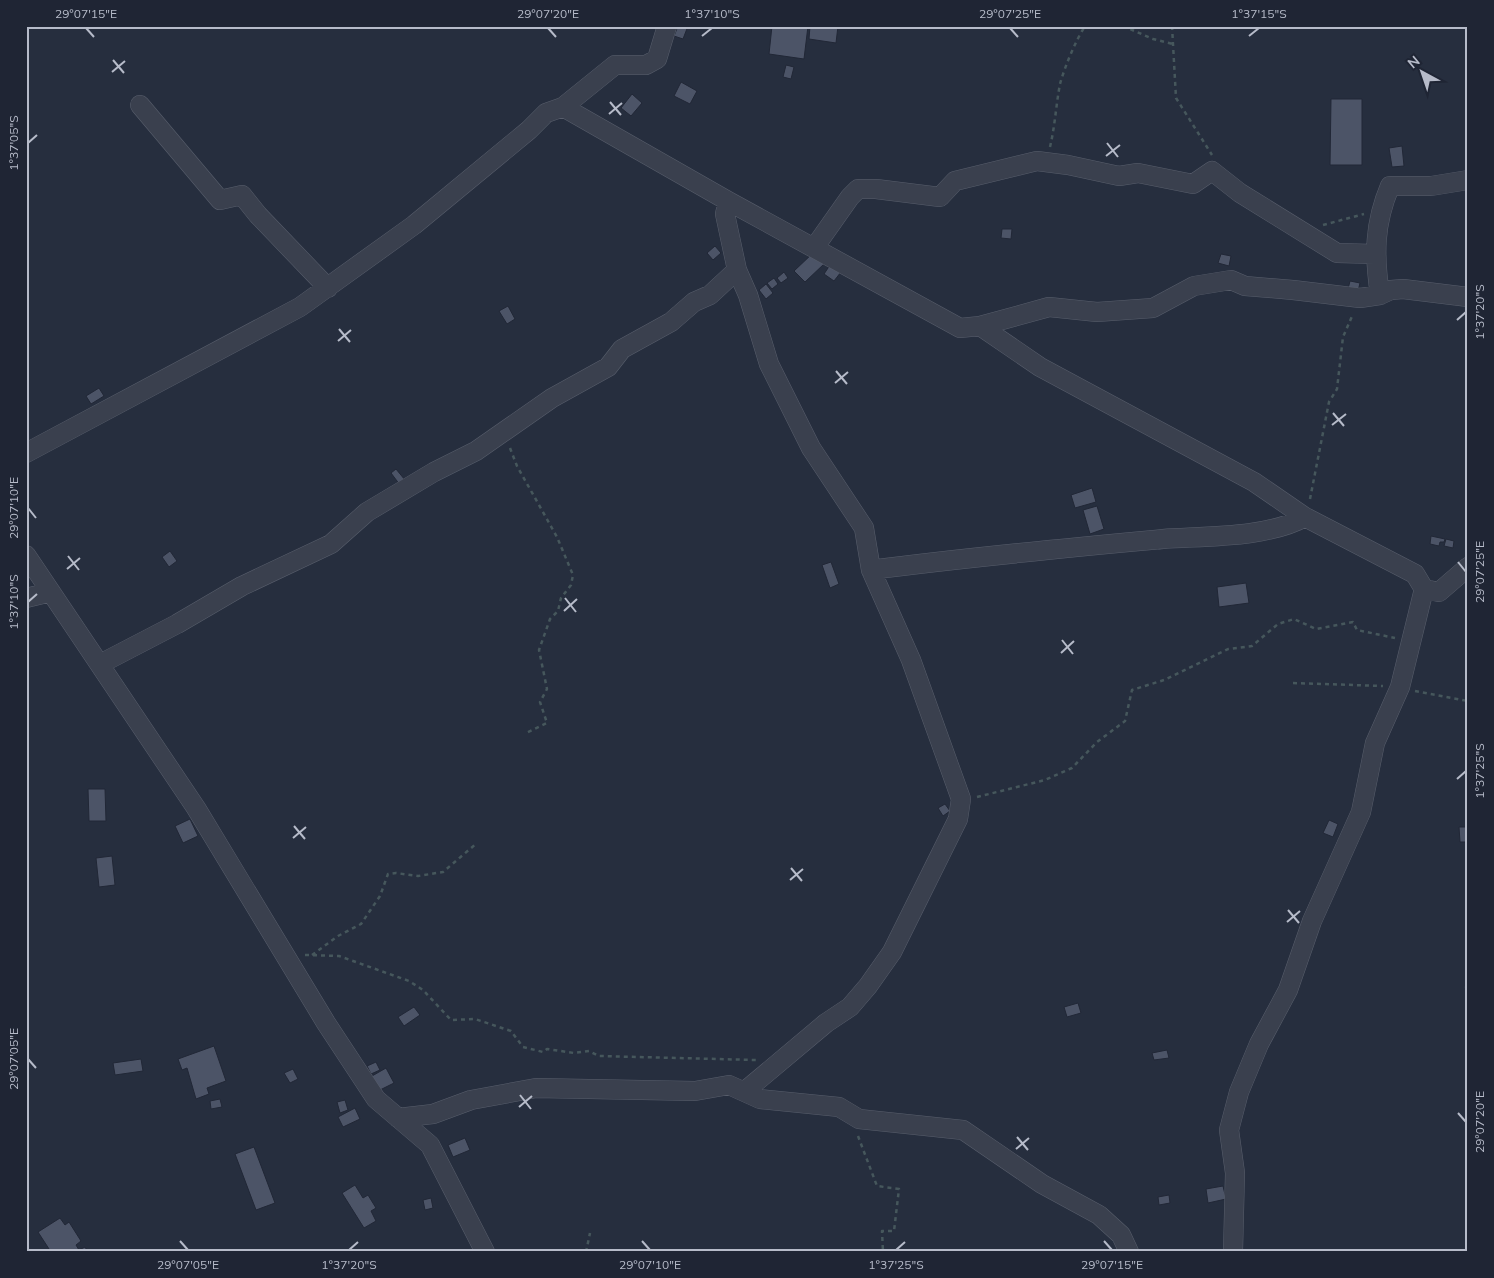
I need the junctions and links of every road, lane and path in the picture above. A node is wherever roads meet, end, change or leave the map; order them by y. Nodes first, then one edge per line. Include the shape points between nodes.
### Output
1 (667, 26) edge
2 (1085, 26) edge
3 (1123, 26) edge
4 (1172, 26) edge
5 (1173, 44) junction
6 (140, 105) dead end
7 (563, 107) junction
8 (1037, 161) junction
9 (1212, 172) junction
10 (1468, 180) edge
11 (728, 201) junction
12 (1380, 210) junction
13 (1305, 232) junction
14 (814, 248) junction
15 (1375, 254) junction
16 (737, 270) junction
17 (328, 288) junction
18 (1380, 295) junction
19 (1360, 298) junction
20 (1468, 298) edge
21 (980, 326) junction
22 (498, 436) junction
23 (26, 453) edge
24 (1305, 517) junction
25 (26, 555) edge
26 (1468, 567) edge
27 (871, 570) junction
28 (1424, 589) junction
29 (51, 592) junction
30 (26, 598) edge
31 (1411, 641) junction
32 (100, 664) junction
33 (1293, 683) dead end
34 (1400, 687) junction
35 (1468, 701) edge
36 (526, 733) dead end
37 (961, 799) junction
38 (477, 844) dead end
39 (280, 947) junction
40 (311, 956) junction
41 (779, 1063) junction
42 (745, 1091) junction
43 (850, 1114) junction
44 (398, 1118) junction
45 (590, 1233) dead end
46 (485, 1252) edge
47 (586, 1252) edge
48 (883, 1252) edge
49 (1128, 1252) edge
50 (1233, 1252) edge

1 - 7 street via 657,58 646,65 614,65
2 - 8 path via 1060,84 1049,148
3 - 5 path via 1153,40
4 - 5 path
5 - 9 path via 1176,98 1212,155
6 - 17 street via 220,200 242,195
7 - 11 street
7 - 17 street via 546,113 414,225
8 - 9 street via 1119,176 1138,173 1193,184
8 - 14 street via 954,181 940,197 858,189
9 - 13 street
10 - 12 street via 1432,186 1390,186
11 - 14 street
11 - 16 street via 725,214
12 - 13 path
12 - 15 street
13 - 15 street via 1337,253
14 - 21 street via 960,328
15 - 18 street
16 - 22 street via 710,295 694,302 671,322 622,349 608,367 552,398
16 - 27 street via 769,364 812,448 864,528
17 - 23 street via 300,307
18 - 19 street
18 - 20 street via 1403,289
19 - 21 street via 1245,286 1231,280 1194,286 1153,308 1097,312 1049,307
19 - 24 path via 1343,337 1337,389 1329,402
21 - 24 street via 1040,367 1254,482
22 - 32 street via 367,512 330,544 242,586
22 - 36 path via 511,449 517,466 558,537 573,575 558,611 550,619 539,650 547,689 540,702 547,723
24 - 27 street via 1291,525 1231,535 1164,539
24 - 28 street via 1415,574
25 - 29 street
26 - 28 street via 1439,592
27 - 37 street via 911,660
28 - 31 street
29 - 30 street
29 - 32 street
31 - 34 street
31 - 37 path via 1357,630 1353,622 1316,629 1294,619 1278,624 1252,646 1228,649 1164,680 1132,690 1125,721 1097,742 1072,768 1045,780
32 - 39 street via 196,808
33 - 34 path
34 - 35 path
34 - 50 street via 1375,743 1361,812 1312,920 1288,990 1258,1044 1239,1092 1229,1130 1235,1173
37 - 41 street via 958,819 892,952 850,1007
38 - 40 path via 443,872 418,876 388,874 380,896 361,924
39 - 40 path
39 - 44 street via 376,1099
40 - 41 path via 339,956 409,981 423,990 451,1020 475,1019 511,1032 523,1047 542,1052 547,1049 574,1053 589,1051 599,1056 741,1058
41 - 42 street
42 - 43 street via 760,1099 831,1106
42 - 44 street via 729,1086 687,1091 536,1088 472,1100 433,1114
43 - 48 path via 877,1186 899,1188 894,1231 882,1231
43 - 49 street via 859,1119 963,1130 1042,1184 1099,1215 1121,1235
44 - 46 street via 430,1145
45 - 47 path

